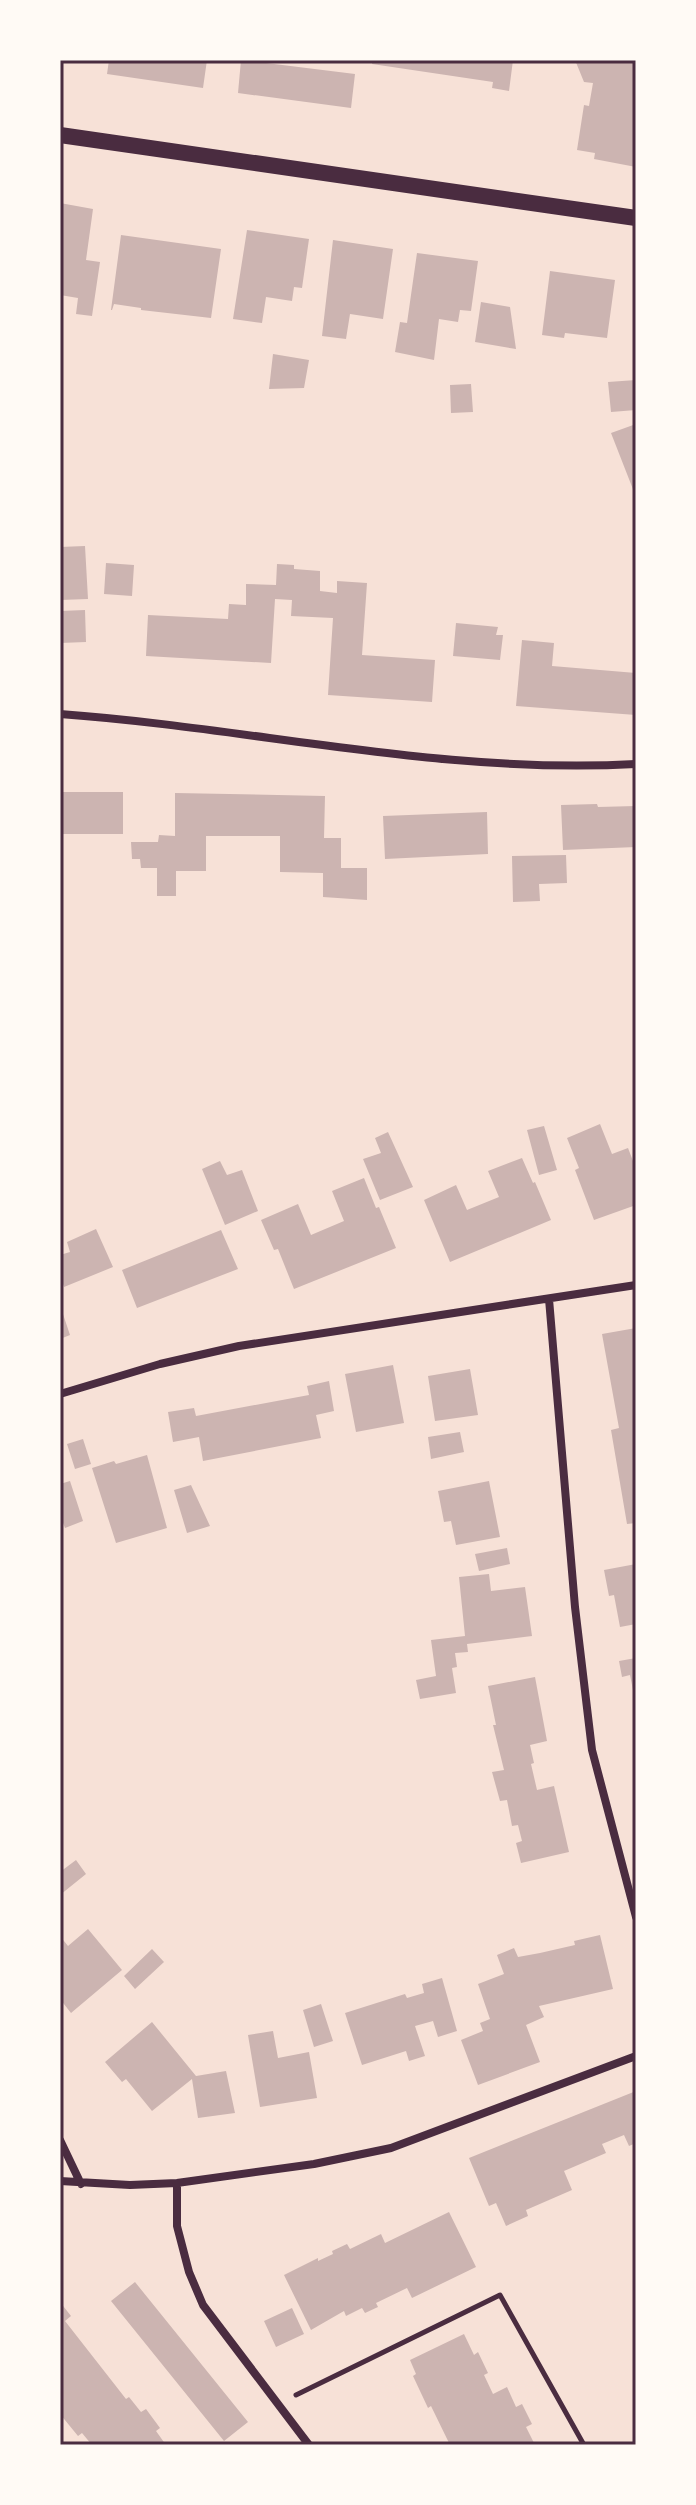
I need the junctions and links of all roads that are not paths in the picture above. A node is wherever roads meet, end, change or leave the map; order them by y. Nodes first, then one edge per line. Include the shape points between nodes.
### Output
1 (60, 135) edge
2 (636, 218) edge
3 (60, 714) edge
4 (636, 764) edge
5 (636, 1285) edge
6 (549, 1299) junction
7 (60, 1394) edge
8 (636, 1917) edge
9 (636, 2056) edge
10 (60, 2140) edge
11 (60, 2181) edge
12 (177, 2183) junction
13 (81, 2184) junction
14 (309, 2445) edge

1 - 2 main road
3 - 4 street via 459,762
5 - 6 street
6 - 7 street via 239,1346
6 - 8 street via 592,1750
9 - 12 street via 391,2148
10 - 13 street
11 - 13 street
12 - 13 street
12 - 14 street via 177,2226 203,2305

